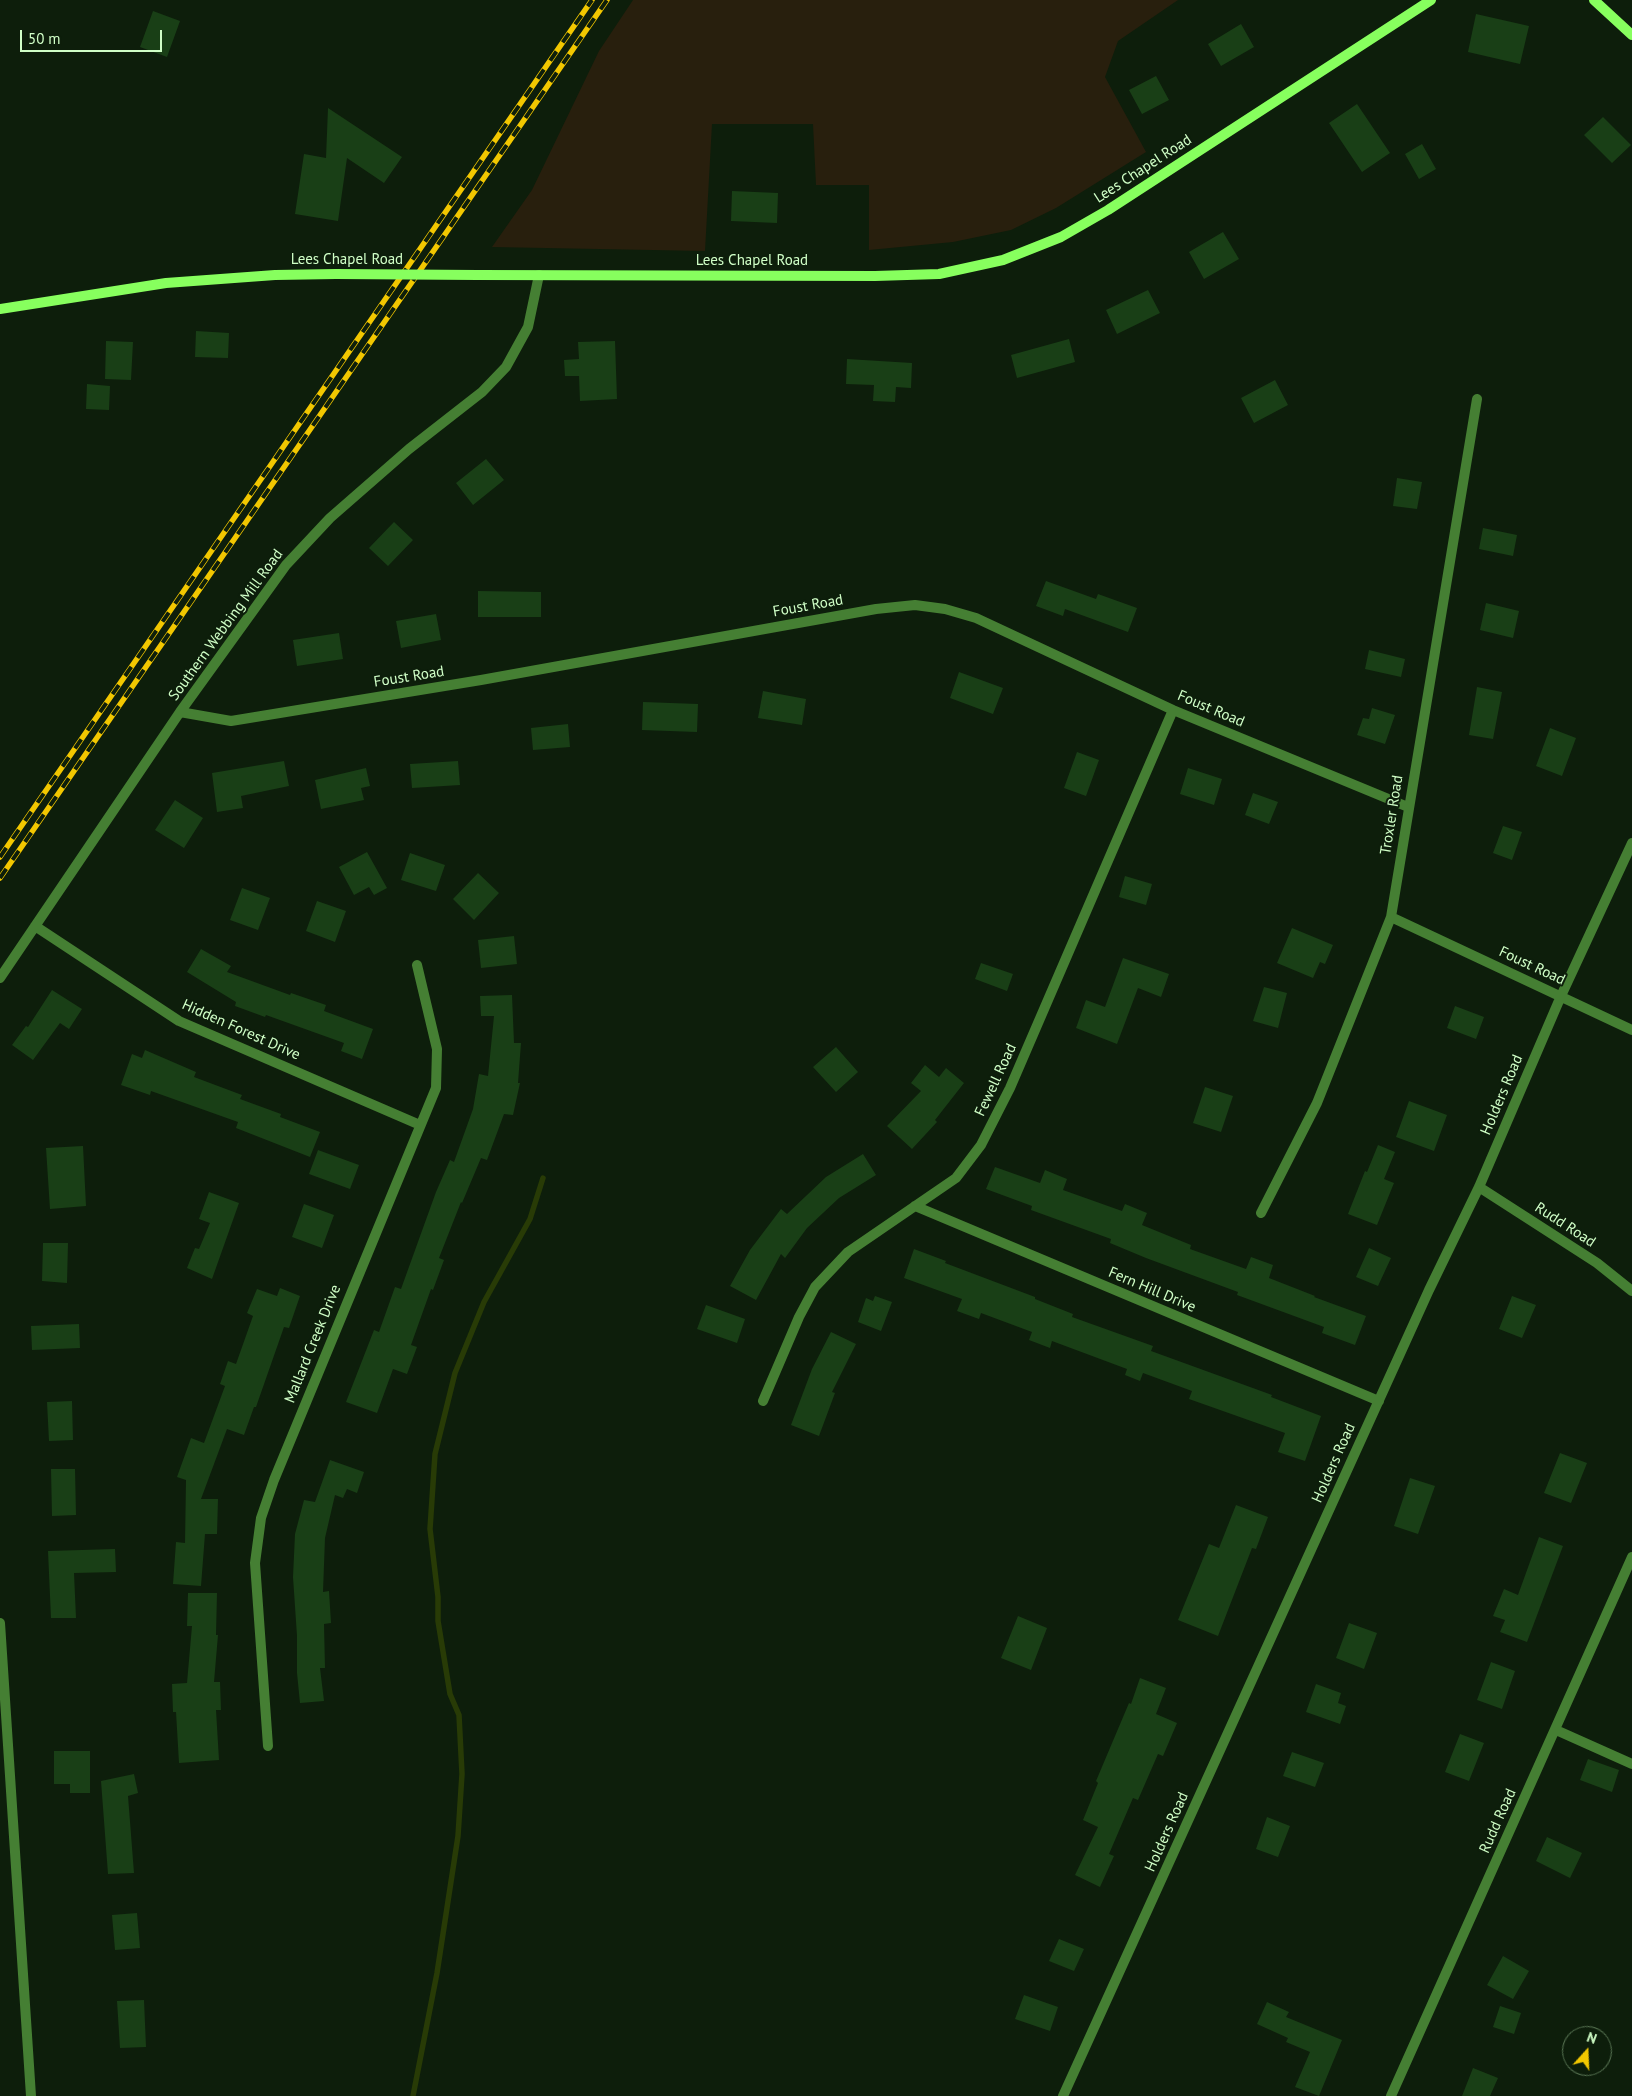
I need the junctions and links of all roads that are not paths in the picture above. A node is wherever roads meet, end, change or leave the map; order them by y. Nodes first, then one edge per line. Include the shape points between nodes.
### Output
1 (1431, 0) edge
2 (1594, 0) edge
3 (1632, 35) edge
4 (539, 275) junction
5 (0, 309) edge
6 (1477, 399) dead end
7 (1173, 710) junction
8 (180, 712) junction
9 (1408, 807) junction
10 (1632, 842) edge
11 (1391, 917) junction
12 (35, 926) junction
13 (417, 965) dead end
14 (0, 978) edge
15 (1561, 996) junction
16 (1632, 1030) edge
17 (420, 1125) junction
18 (1479, 1187) junction
19 (915, 1206) junction
20 (1261, 1212) dead end
21 (1632, 1291) edge
22 (763, 1401) dead end
23 (1379, 1401) junction
24 (1632, 1558) edge
25 (0, 1623) edge
26 (1556, 1730) junction
27 (268, 1746) dead end
28 (1632, 1764) edge
29 (31, 2096) edge
30 (1063, 2096) edge
31 (1390, 2096) edge

1 - 4 main road, Lees Chapel Road via 1108,210 1061,237 1003,260 939,274 884,276
2 - 3 main road
4 - 5 main road, Lees Chapel Road, bridge via 275,275 166,283
4 - 8 street, Southern Webbing Mill Road via 528,327 506,367 482,392 409,449 286,565
6 - 9 street, Troxler Road
7 - 8 street, Foust Road via 976,618 915,605 876,609 482,680 231,721
7 - 9 street, Foust Road
7 - 19 street, Fewell Road via 998,1112 981,1144 956,1178
8 - 12 street, Southern Webbing Mill Road
9 - 11 street, Troxler Road
10 - 15 street, Holders Road
11 - 15 street, Foust Road
11 - 20 street, Troxler Road via 1317,1103
12 - 14 street, Southern Webbing Mill Road
12 - 17 street, Hidden Forest Drive via 178,1020
13 - 17 street, Mallard Creek Drive via 437,1050 436,1088
15 - 16 street, Foust Road
15 - 18 street, Holders Road
17 - 27 street, Mallard Creek Drive via 261,1518 255,1563
18 - 21 street, Rudd Road via 1596,1263
18 - 23 street, Holders Road
19 - 22 street, Fewell Road via 848,1252 815,1287
19 - 23 street, Fern Hill Drive
23 - 30 street, Holders Road
24 - 26 street, Rudd Road
25 - 29 street
26 - 28 street
26 - 31 street, Rudd Road

